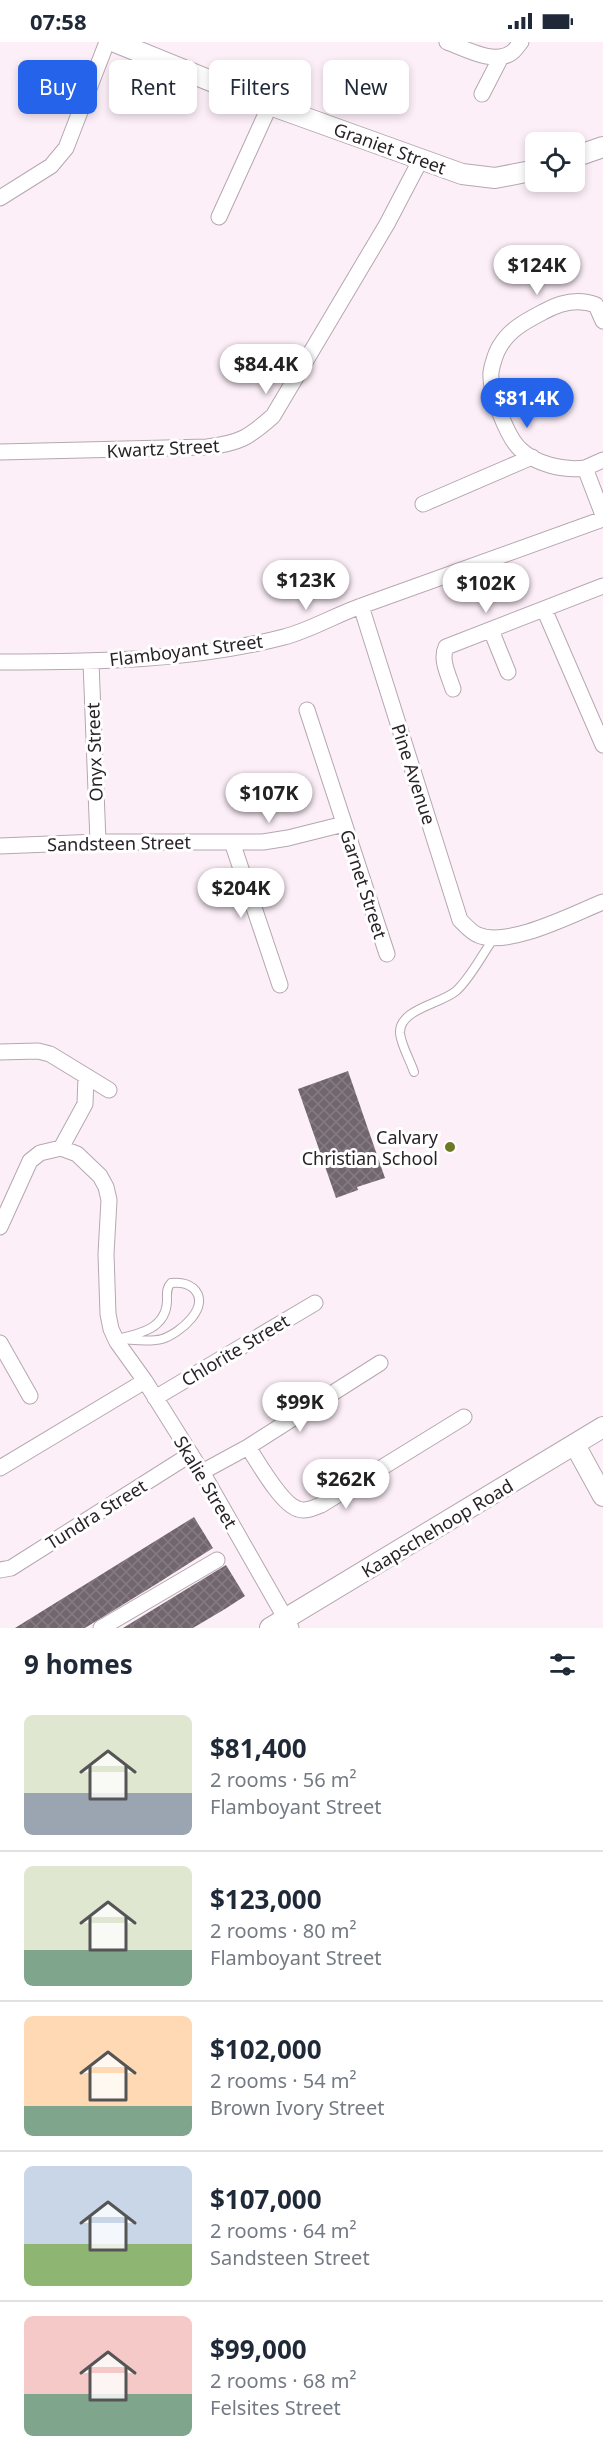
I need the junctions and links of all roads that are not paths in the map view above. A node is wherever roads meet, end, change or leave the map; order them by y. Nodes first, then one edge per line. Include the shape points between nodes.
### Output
1 (107, 42) edge
2 (115, 42) edge
3 (447, 42) edge
4 (520, 42) edge
5 (501, 57) junction
6 (209, 80) edge
7 (482, 94) dead end
8 (266, 114) edge
9 (295, 114) edge
10 (603, 147) edge
11 (585, 153) edge
12 (421, 159) junction
13 (525, 172) edge
14 (0, 198) edge
15 (219, 217) dead end
16 (603, 321) edge
17 (0, 452) edge
18 (532, 457) junction
19 (603, 460) edge
20 (585, 468) junction
21 (423, 504) dead end
22 (603, 517) edge
23 (603, 586) edge
24 (360, 606) junction
25 (544, 609) junction
26 (491, 630) junction
27 (0, 662) edge
28 (91, 662) junction
29 (508, 672) dead end
30 (453, 689) dead end
31 (307, 710) dead end
32 (603, 745) edge
33 (344, 824) junction
34 (98, 842) junction
35 (232, 842) junction
36 (0, 846) edge
37 (603, 902) edge
38 (494, 938) junction
39 (387, 954) dead end
40 (280, 985) dead end
41 (0, 1052) edge
42 (414, 1072) dead end
43 (86, 1076) junction
44 (109, 1090) dead end
45 (61, 1148) junction
46 (0, 1227) edge
47 (315, 1303) dead end
48 (116, 1339) junction
49 (0, 1343) edge
50 (380, 1363) dead end
51 (145, 1381) junction
52 (30, 1396) dead end
53 (155, 1398) junction
54 (464, 1417) dead end
55 (603, 1427) edge
56 (603, 1440) edge
57 (248, 1447) junction
58 (578, 1450) junction
59 (191, 1454) junction
60 (0, 1468) edge
61 (202, 1472) junction
62 (603, 1496) edge
63 (217, 1560) dead end
64 (0, 1570) edge
65 (284, 1626) edge
66 (100, 1628) edge

1 - 14 street via 66,148 51,166
2 - 6 street, Graniet Street
3 - 5 street
4 - 5 street via 511,53
5 - 7 street
8 - 15 street
9 - 12 street, Graniet Street
10 - 11 street
12 - 13 street, Graniet Street via 462,174 495,178
12 - 17 street, Kwartz Street via 370,254 273,416 251,435 233,444 207,447
16 - 18 street via 596,305 573,302 549,308 519,324 500,346 491,372 494,390 515,443
18 - 20 street via 555,466
18 - 21 street
19 - 20 street
20 - 22 street
22 - 24 street, Flamboyant Street
23 - 25 street
24 - 28 street, Flamboyant Street via 287,636 240,647
24 - 38 street, Pine Avenue via 460,920 477,935
25 - 26 street
25 - 32 street
26 - 29 street
26 - 30 street via 446,647 444,662
27 - 28 street, Flamboyant Street
28 - 34 street, Onyx Street
31 - 33 street, Garnet Street
33 - 35 street, Sandsteen Street via 288,838
33 - 39 street, Garnet Street
34 - 35 street, Sandsteen Street
34 - 36 street, Sandsteen Street
35 - 40 street
37 - 38 street via 515,937
38 - 42 lane via 458,989 445,999 414,1011 401,1024 400,1033
41 - 43 street via 50,1054
43 - 44 street
43 - 45 street via 85,1104
45 - 46 street via 30,1161
45 - 48 street, Skalie Street via 77,1154 106,1187 108,1314
47 - 53 street, Chlorite Street
48 - 48 lane via 165,1338 193,1317 198,1295 188,1285 171,1283 167,1288 166,1311 157,1324 143,1333
48 - 51 street, Skalie Street
49 - 52 street
50 - 57 street
51 - 53 street, Skalie Street
51 - 60 street
53 - 59 street, Skalie Street
54 - 57 street via 321,1506 309,1509 299,1510 290,1505
55 - 58 street, Kaapschehoop Road
56 - 58 street, Kaapschehoop Road
57 - 61 street
58 - 62 street
58 - 65 street, Kaapschehoop Road
59 - 61 street, Skalie Street
59 - 64 street, Tundra Street via 11,1568
61 - 65 street, Skalie Street
63 - 66 street

